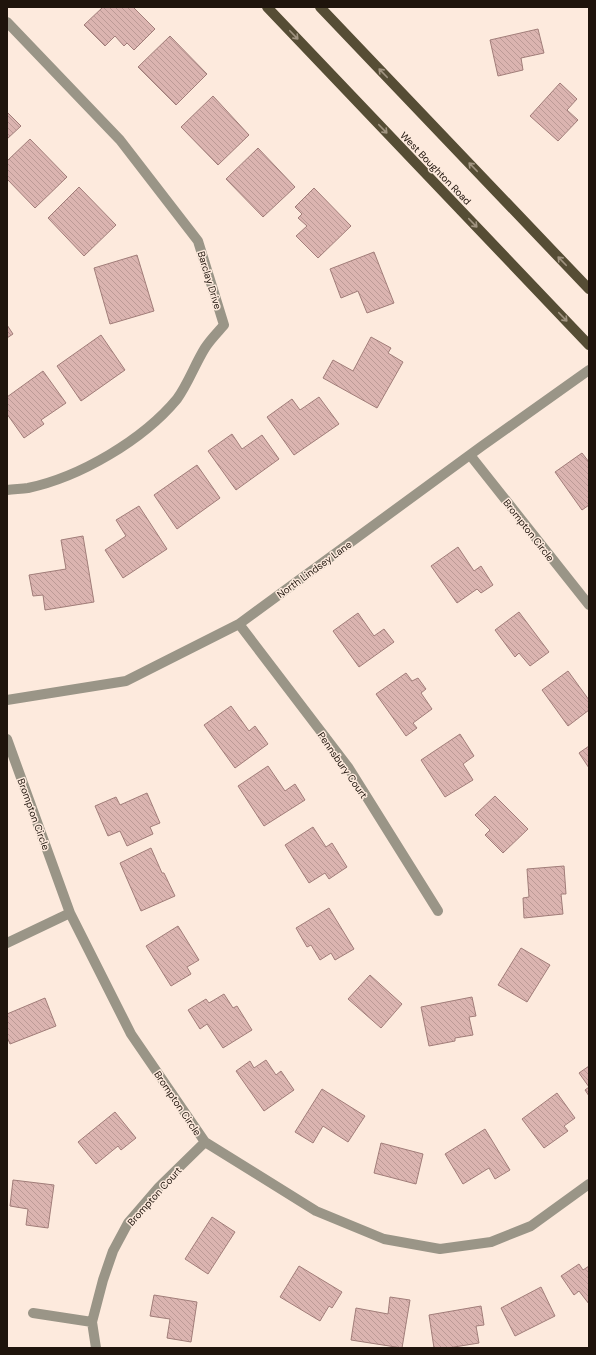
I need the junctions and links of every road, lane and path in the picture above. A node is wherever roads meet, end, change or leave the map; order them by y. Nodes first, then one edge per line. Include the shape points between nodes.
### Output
1 (267, 7) edge
2 (320, 7) edge
3 (7, 22) edge
4 (589, 290) edge
5 (589, 345) edge
6 (589, 370) edge
7 (470, 455) junction
8 (7, 490) edge
9 (589, 605) edge
10 (239, 624) junction
11 (7, 700) edge
12 (7, 739) edge
13 (438, 911) dead end
14 (70, 912) junction
15 (7, 943) edge
16 (205, 1142) junction
17 (589, 1184) edge
18 (33, 1313) dead end
19 (92, 1322) junction
20 (96, 1348) edge

1 -> 5 main road, West Boughton Road
4 -> 2 main road
3 - 8 street, Barclay Drive via 120,140 198,240 224,325 205,348 178,397 161,416 138,435 82,470 57,480
6 - 7 street, North Lindsey Lane
7 - 9 street, Brompton Circle
7 - 10 street, North Lindsey Lane
10 - 11 street, North Lindsey Lane via 126,681
10 - 13 street, Pennsbury Court via 348,767
12 - 14 street, Brompton Circle
14 - 15 street
14 - 16 street, Brompton Circle via 131,1034
16 - 17 street, Brompton Circle via 316,1211 384,1239 440,1249 492,1242 531,1226
16 - 19 street, Brompton Court via 159,1187 128,1223 113,1251
18 - 19 street
19 - 20 street, Brompton Court

